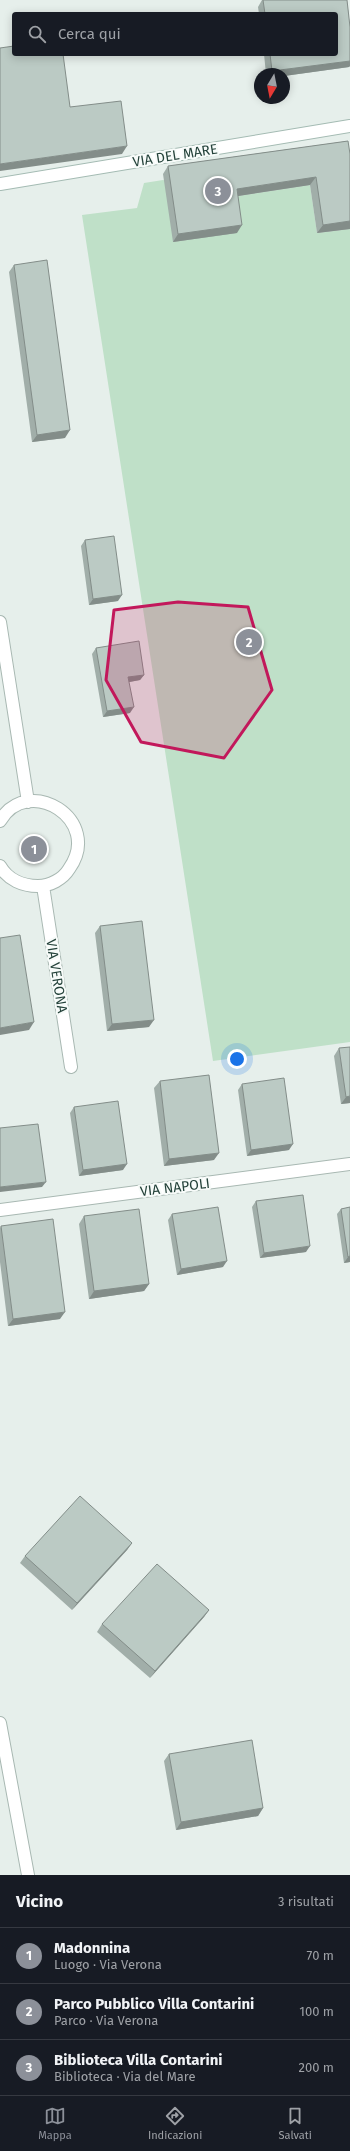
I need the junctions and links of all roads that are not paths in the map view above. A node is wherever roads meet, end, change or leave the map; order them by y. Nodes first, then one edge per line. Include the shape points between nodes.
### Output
1 (350, 126) edge
2 (0, 184) edge
3 (0, 622) edge
4 (28, 802) junction
5 (0, 821) edge
6 (0, 866) edge
7 (43, 886) junction
8 (71, 1067) dead end
9 (350, 1164) edge
10 (0, 1210) edge
11 (0, 1723) edge
12 (28, 1875) edge

1 - 2 street, VIA DEL MARE
3 - 4 street
4 - 5 street via 14,807
4 - 7 street via 55,805 70,818 78,837 74,863 56,882
6 - 7 street via 14,880 28,886
7 - 8 street, VIA VERONA
9 - 10 street, VIA NAPOLI
11 - 12 street

